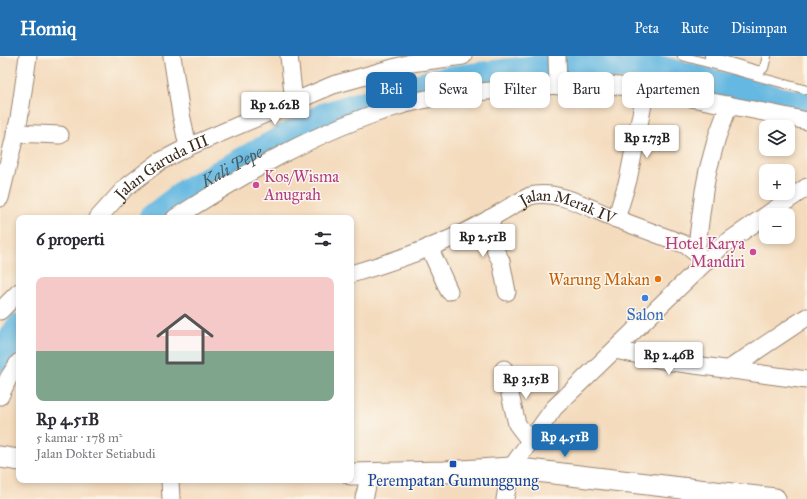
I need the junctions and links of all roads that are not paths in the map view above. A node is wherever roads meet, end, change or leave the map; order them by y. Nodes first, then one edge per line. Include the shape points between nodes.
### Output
1 (28, 56) edge
2 (172, 56) edge
3 (289, 56) edge
4 (463, 56) edge
5 (682, 56) edge
6 (709, 56) edge
7 (767, 56) edge
8 (411, 59) edge
9 (558, 67) edge
10 (622, 87) edge
11 (807, 90) edge
12 (294, 102) junction
13 (714, 102) edge
14 (729, 105) junction
15 (642, 108) edge
16 (807, 121) edge
17 (15, 133) junction
18 (60, 135) dead end
19 (188, 147) junction
20 (807, 187) edge
21 (0, 198) edge
22 (101, 215) edge
23 (181, 215) edge
24 (490, 218) junction
25 (616, 219) junction
26 (429, 247) junction
27 (700, 257) junction
28 (354, 273) edge
29 (450, 291) dead end
30 (508, 292) dead end
31 (16, 295) edge
32 (0, 311) edge
33 (807, 317) edge
34 (615, 350) junction
35 (16, 366) edge
36 (504, 369) dead end
37 (728, 369) junction
38 (807, 380) edge
39 (0, 396) edge
40 (530, 441) junction
41 (0, 457) edge
42 (16, 460) edge
43 (511, 468) junction
44 (361, 473) edge
45 (170, 483) edge
46 (171, 499) edge
47 (364, 499) edge
48 (505, 499) edge
49 (776, 499) edge

1 - 17 street
2 - 19 street
3 - 12 street
4 - 8 street, Jalan Garuda III
5 - 11 lane
6 - 7 lane via 761,71
8 - 12 street, Jalan Garuda III via 333,85
9 - 10 street via 609,85
9 - 23 street via 396,106 335,128 232,182
12 - 19 street, Jalan Garuda III
13 - 14 street
14 - 16 street
14 - 27 street via 708,170 704,191
15 - 25 street via 627,186
17 - 18 street
17 - 21 street
19 - 22 street, Jalan Garuda III via 159,162 131,184
20 - 27 street via 723,245
24 - 25 street, Jalan Merak IV via 530,196 540,194 572,201
24 - 26 street, Jalan Merak IV
24 - 30 street via 496,252 501,261
25 - 27 street, Jalan Merak IV via 686,246
26 - 28 street, Jalan Merak IV
26 - 29 street
27 - 34 street
31 - 32 street
33 - 37 street
34 - 37 street via 672,362
34 - 40 street via 554,408
35 - 39 street
36 - 40 street via 517,424
37 - 38 street
40 - 43 street
41 - 42 street
43 - 44 street
43 - 48 street
43 - 49 street
44 - 47 street
45 - 46 street

